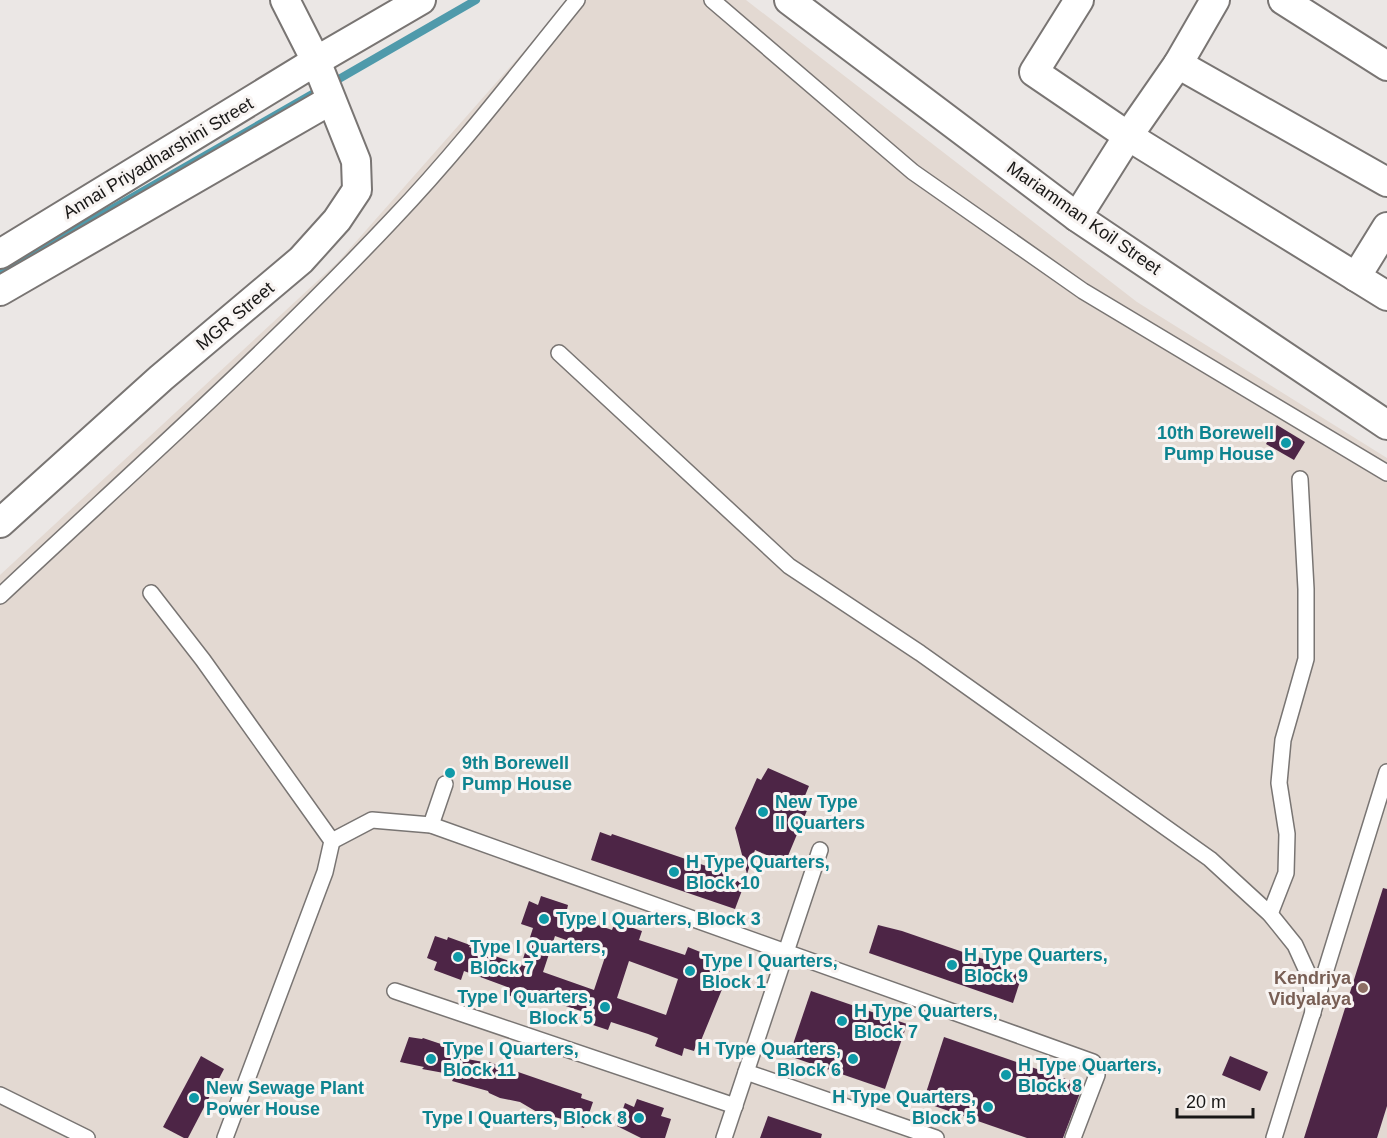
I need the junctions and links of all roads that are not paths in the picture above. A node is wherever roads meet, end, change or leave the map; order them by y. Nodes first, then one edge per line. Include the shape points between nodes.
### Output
1 (285, 0) edge
2 (421, 0) edge
3 (578, 0) edge
4 (712, 0) edge
5 (789, 0) edge
6 (1078, 0) edge
7 (1215, 0) edge
8 (1283, 0) edge
9 (316, 61) junction
10 (1178, 64) junction
11 (1387, 66) edge
12 (331, 100) junction
13 (1128, 136) junction
14 (1387, 182) edge
15 (1077, 217) junction
16 (1387, 227) edge
17 (0, 254) edge
18 (1356, 277) junction
19 (0, 291) edge
20 (1387, 296) edge
21 (559, 353) dead end
22 (1385, 419) edge
23 (1387, 473) edge
24 (1300, 479) dead end
25 (0, 523) edge
26 (152, 593) dead end
27 (0, 596) edge
28 (1387, 771) edge
29 (445, 784) dead end
30 (431, 825) junction
31 (332, 841) junction
32 (820, 850) dead end
33 (1270, 914) junction
34 (786, 952) junction
35 (395, 991) dead end
36 (1312, 1013) junction
37 (746, 1072) junction
38 (0, 1095) edge
39 (735, 1106) junction
40 (87, 1138) edge
41 (225, 1138) edge
42 (724, 1138) edge
43 (936, 1138) edge
44 (1073, 1138) edge
45 (1274, 1138) edge

1 - 9 street, MGR Street
2 - 9 street, Annai Priyadharshini Street
3 - 27 lane via 395,218 305,310
4 - 23 lane via 913,172 1083,291
5 - 15 street, Mariamman Koil Street
6 - 13 street via 1034,72
7 - 10 street
8 - 11 street
9 - 12 street, MGR Street
9 - 17 street, Annai Priyadharshini Street
10 - 13 street
10 - 14 street
12 - 19 street
12 - 25 street, MGR Street via 356,161 357,190 337,220 301,260 161,378
13 - 15 street
13 - 18 street
15 - 22 street, Mariamman Koil Street
16 - 18 street
18 - 20 street
21 - 33 lane via 789,566 920,653 1210,859
24 - 33 lane via 1305,659 1283,741 1279,783 1287,834 1286,873
26 - 31 lane
28 - 36 lane
29 - 30 lane
30 - 31 lane via 372,820
30 - 34 lane
31 - 41 lane via 325,872
32 - 34 lane
33 - 36 lane via 1295,945 1311,980
34 - 37 lane
34 - 44 lane via 1093,1062 1096,1075
35 - 39 lane
36 - 45 lane
37 - 39 lane
37 - 43 lane
38 - 40 lane
39 - 42 lane

